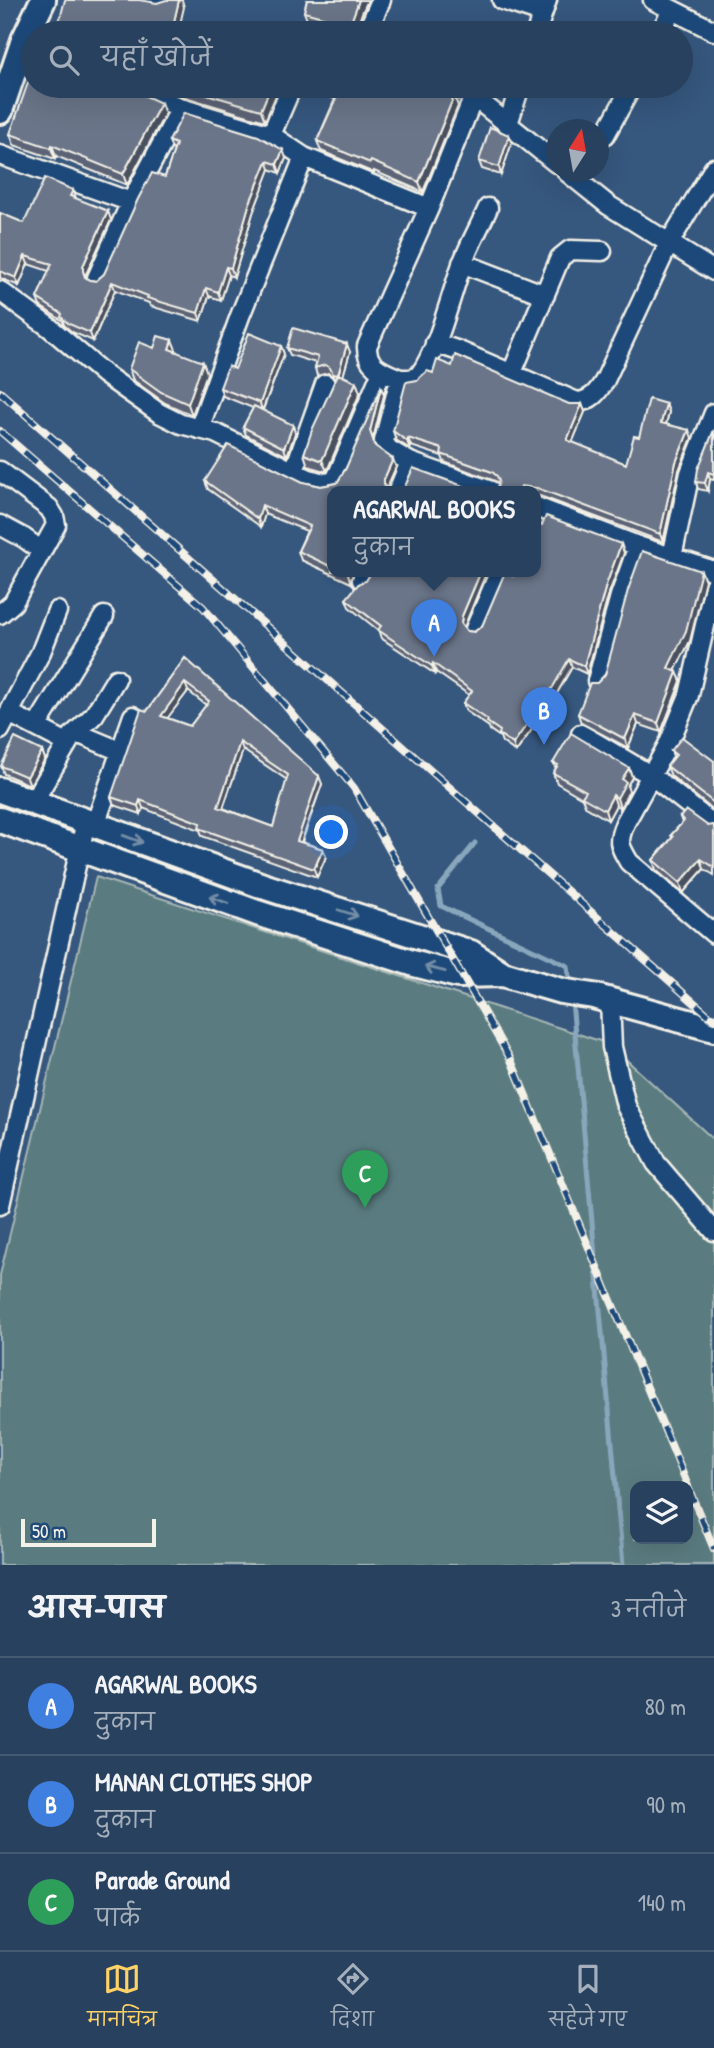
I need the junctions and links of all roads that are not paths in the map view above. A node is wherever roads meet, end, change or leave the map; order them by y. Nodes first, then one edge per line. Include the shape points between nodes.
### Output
1 (43, 0) edge
2 (381, 0) edge
3 (502, 0) edge
4 (653, 0) edge
5 (544, 7) edge
6 (672, 10) junction
7 (32, 21) edge
8 (372, 21) edge
9 (666, 21) edge
10 (714, 31) edge
11 (19, 48) edge
12 (158, 98) edge
13 (287, 98) edge
14 (473, 98) edge
15 (476, 98) edge
16 (516, 98) edge
17 (625, 98) edge
18 (181, 108) junction
19 (0, 111) edge
20 (508, 124) junction
21 (609, 128) edge
22 (271, 135) junction
23 (0, 155) edge
24 (546, 155) edge
25 (304, 157) junction
26 (714, 168) edge
27 (579, 182) edge
28 (131, 202) junction
29 (429, 208) junction
30 (488, 208) dead end
31 (669, 243) junction
32 (602, 251) dead end
33 (462, 263) junction
34 (714, 271) edge
35 (97, 278) edge
36 (0, 291) edge
37 (545, 295) junction
38 (435, 343) junction
39 (382, 371) junction
40 (511, 375) junction
41 (400, 379) junction
42 (325, 384) dead end
43 (714, 413) edge
44 (199, 429) junction
45 (410, 462) junction
46 (0, 471) edge
47 (294, 471) junction
48 (400, 486) edge
49 (477, 486) edge
50 (541, 509) edge
51 (0, 525) edge
52 (638, 546) junction
53 (42, 551) junction
54 (672, 557) junction
55 (714, 570) edge
56 (497, 577) edge
57 (714, 586) edge
58 (57, 611) dead end
59 (0, 614) edge
60 (104, 616) dead end
61 (475, 629) edge
62 (116, 679) dead end
63 (597, 681) edge
64 (8, 702) edge
65 (133, 716) dead end
66 (36, 727) junction
67 (0, 730) edge
68 (581, 734) dead end
69 (72, 738) junction
70 (120, 751) junction
71 (652, 776) junction
72 (0, 790) edge
73 (33, 802) junction
74 (0, 820) edge
75 (90, 823) junction
76 (714, 825) edge
77 (79, 849) junction
78 (714, 934) edge
79 (503, 974) junction
80 (601, 999) junction
81 (714, 1029) edge
82 (0, 1205) edge
83 (714, 1231) edge

1 - 7 main road
2 - 8 street
3 - 5 street
4 - 6 street
6 - 9 street
6 - 10 street
11 - 19 main road
12 - 18 street
13 - 22 street
14 - 29 street
15 - 20 street
16 - 20 street
17 - 21 street
18 - 22 street
18 - 28 street
20 - 24 street
22 - 25 street
23 - 28 street
25 - 29 street
25 - 44 street
26 - 31 street
27 - 31 street
28 - 35 street
29 - 39 street via 368,346 370,361
30 - 33 street
31 - 34 street
31 - 40 street via 605,380 587,402
32 - 37 street via 570,250 560,258
33 - 37 street
33 - 38 street
36 - 44 street via 159,414
37 - 40 street
38 - 40 street
38 - 41 street via 418,377
39 - 41 street
39 - 47 street via 334,482 323,483
41 - 45 street via 384,441 388,449
42 - 47 street
43 - 54 street via 690,473
44 - 47 street
45 - 48 street
45 - 49 street
46 - 53 street via 54,516 56,525
50 - 52 street
51 - 53 street
52 - 54 street
52 - 63 street
53 - 59 street via 13,603
54 - 55 street
56 - 61 street
57 - 71 street via 689,695
58 - 64 street via 41,652
60 - 66 street
62 - 69 street via 94,715
64 - 66 street
64 - 67 street
65 - 70 street
66 - 69 street
68 - 71 street
69 - 70 street
69 - 73 street
70 - 75 street
71 - 76 street
71 - 78 street via 625,823 620,846 629,862
72 - 73 main road
73 - 75 main road
74 - 77 main road
75 - 77 street
75 -> 79 main road via 266,887 471,953
79 -> 77 main road via 458,975 415,964
77 - 82 street
79 - 80 main road
80 - 81 main road
80 - 83 street via 626,1105 656,1163

